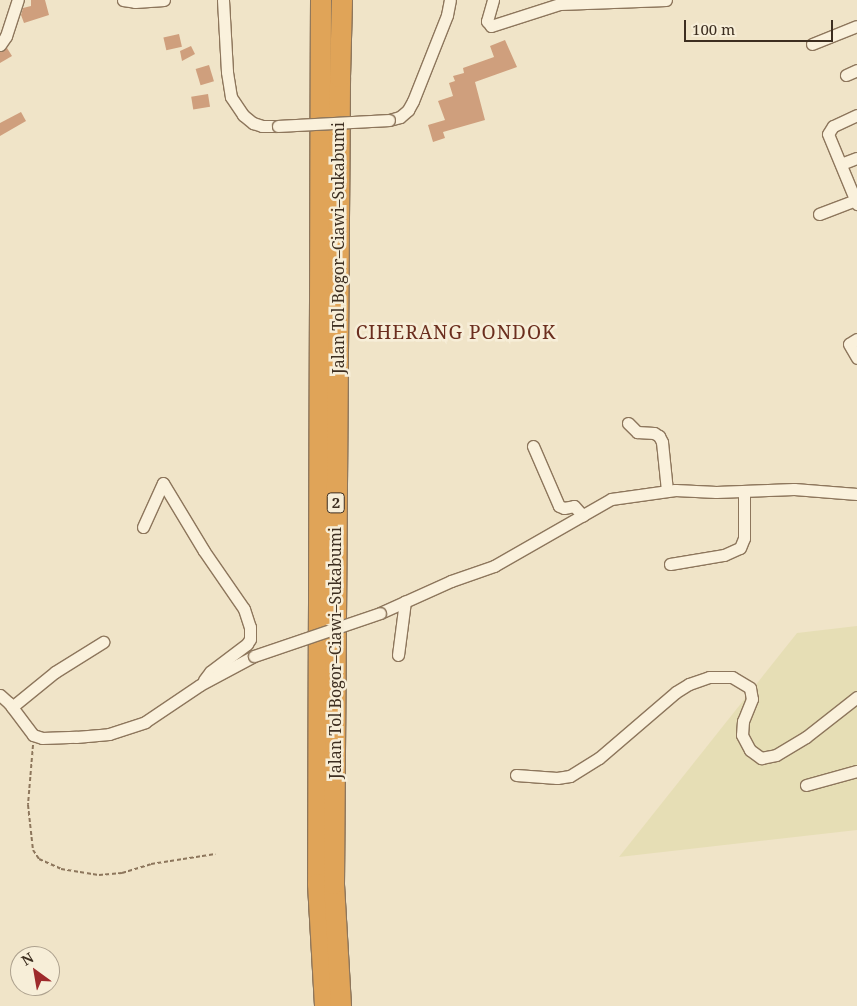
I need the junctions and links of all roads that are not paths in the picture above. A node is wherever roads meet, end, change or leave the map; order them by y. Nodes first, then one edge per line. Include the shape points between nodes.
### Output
1 (18, 0) edge
2 (123, 0) edge
3 (164, 0) edge
4 (223, 0) edge
5 (321, 0) edge
6 (342, 0) edge
7 (450, 0) edge
8 (492, 0) edge
9 (666, 0) edge
10 (857, 26) edge
11 (0, 44) edge
12 (812, 44) dead end
13 (857, 70) edge
14 (846, 75) dead end
15 (857, 115) edge
16 (857, 158) edge
17 (842, 164) junction
18 (856, 202) edge
19 (820, 214) dead end
20 (857, 339) edge
21 (857, 358) edge
22 (628, 423) dead end
23 (533, 446) dead end
24 (667, 490) junction
25 (744, 491) junction
26 (857, 494) edge
27 (583, 516) junction
28 (143, 527) dead end
29 (670, 564) dead end
30 (405, 601) junction
31 (103, 642) dead end
32 (398, 655) dead end
33 (200, 684) junction
34 (0, 695) edge
35 (857, 697) edge
36 (12, 707) junction
37 (857, 771) edge
38 (516, 775) dead end
39 (806, 786) dead end
40 (325, 1006) edge
41 (341, 1006) edge

1 - 11 street via 6,36
2 - 3 street
4 - 7 street, bridge via 231,97 243,116 253,123 278,126 400,117 414,101
5 - 40 highway, Jalan Tol Bogor–Ciawi–Sukabumi / 2 via 318,884
6 - 41 highway, Jalan Tol Bogor–Ciawi–Sukabumi / 2 via 334,884
8 - 9 street via 487,21 491,26 560,4
10 - 12 street
13 - 14 street
15 - 17 street via 828,131
16 - 17 street
17 - 18 street
18 - 19 street
20 - 21 street via 849,344
22 - 24 street via 637,432 659,436
23 - 27 street via 559,506 574,506
24 - 25 street
24 - 27 street via 611,499
25 - 26 street via 794,489
25 - 29 street via 744,538 740,548 724,555
27 - 30 street via 494,566
28 - 33 street via 163,483 247,617 250,638 246,644
30 - 32 street
30 - 33 street, bridge via 380,613 254,656
31 - 36 street via 55,672
33 - 36 street via 135,727 114,733 42,738 34,735
34 - 36 street
35 - 38 street via 806,737 776,755 761,758 750,750 742,736 743,721 752,699 750,688 732,677 709,677 676,692 599,758 570,776
37 - 39 street

